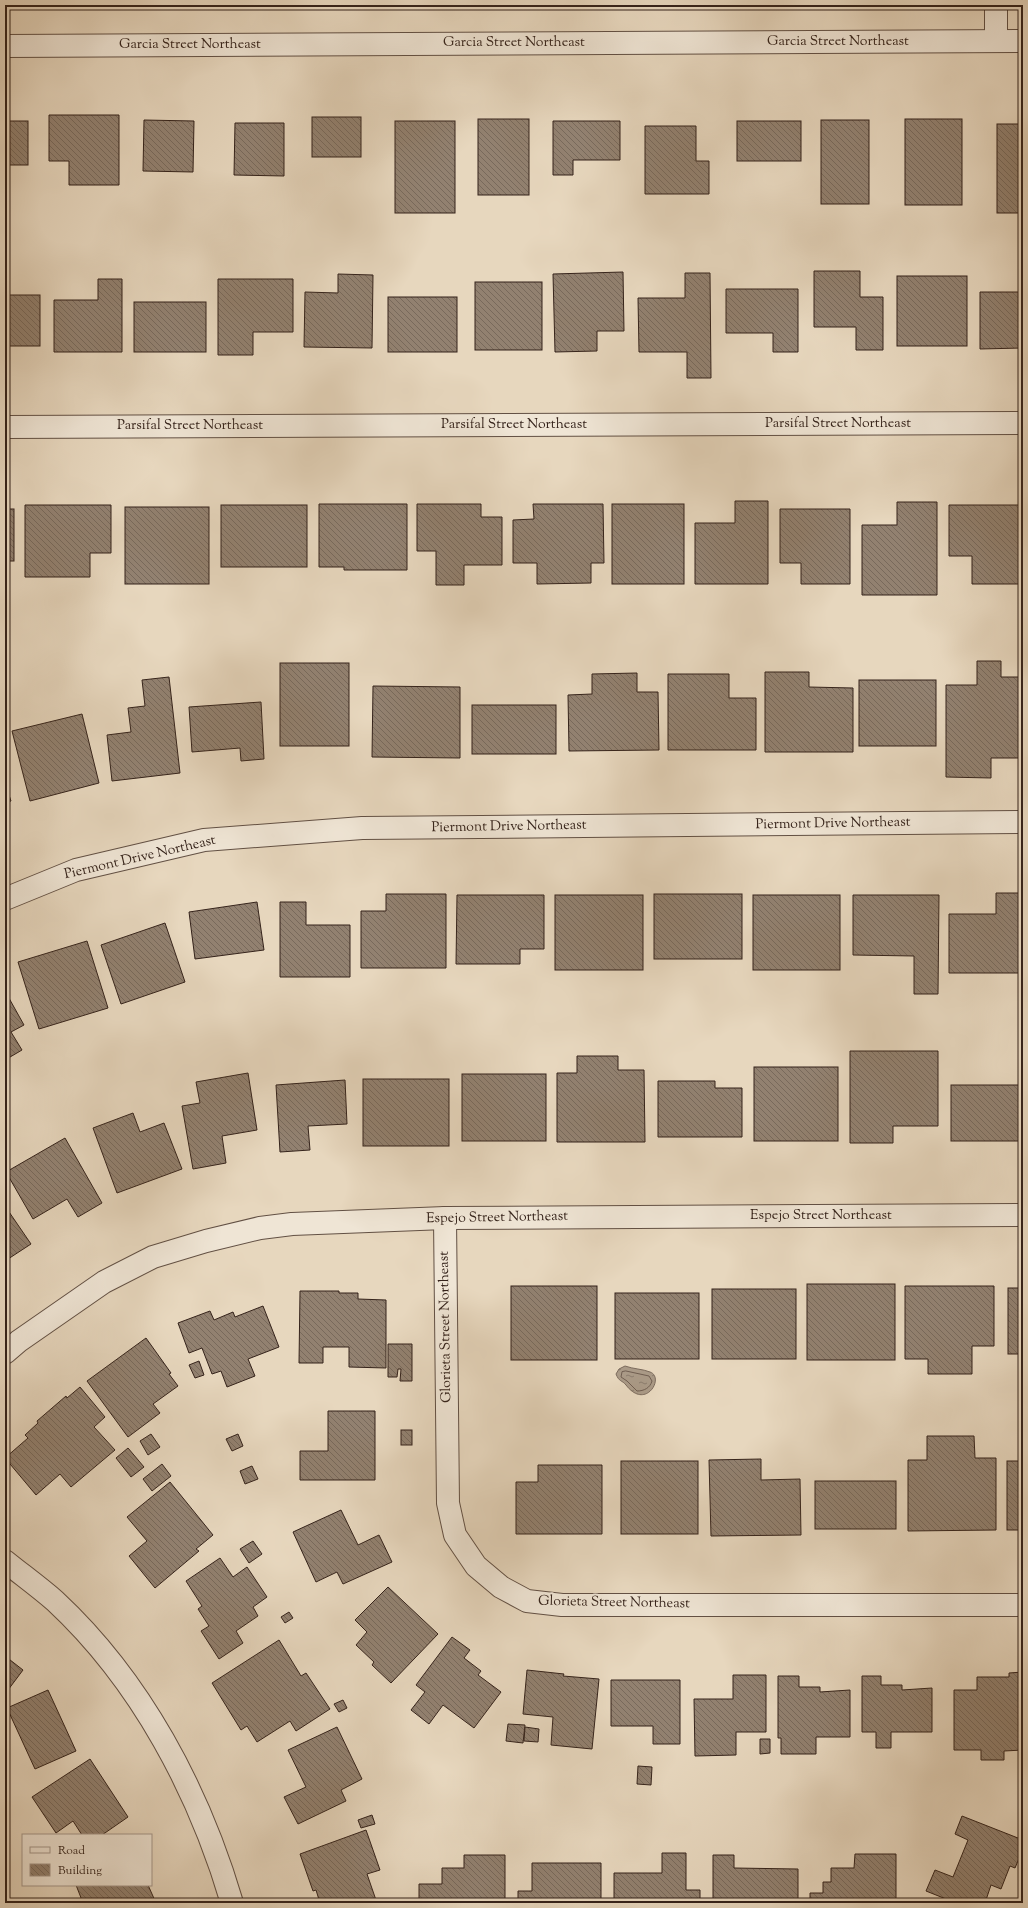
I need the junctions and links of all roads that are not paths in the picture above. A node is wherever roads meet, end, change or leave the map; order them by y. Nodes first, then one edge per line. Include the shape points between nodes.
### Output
1 (996, 5) edge
2 (996, 41) junction
3 (1023, 41) edge
4 (5, 46) edge
5 (1023, 423) edge
6 (5, 427) edge
7 (1023, 822) edge
8 (5, 899) edge
9 (1023, 1215) edge
10 (445, 1218) junction
11 (5, 1353) edge
12 (5, 1561) edge
13 (1023, 1605) edge
14 (232, 1903) edge

1 - 2 street
2 - 3 street, Garcia Street Northeast
2 - 4 street, Garcia Street Northeast
5 - 6 street, Parsifal Street Northeast
7 - 8 street, Piermont Drive Northeast via 362,828 204,840 76,870
9 - 10 street, Espejo Street Northeast
10 - 11 street, Espejo Street Northeast via 292,1224 260,1228 206,1241 153,1258 104,1282
10 - 13 street, Glorieta Street Northeast via 448,1503 455,1535 476,1566 501,1587 527,1601 562,1605
12 - 14 street via 55,1601 122,1676 168,1746 189,1787

